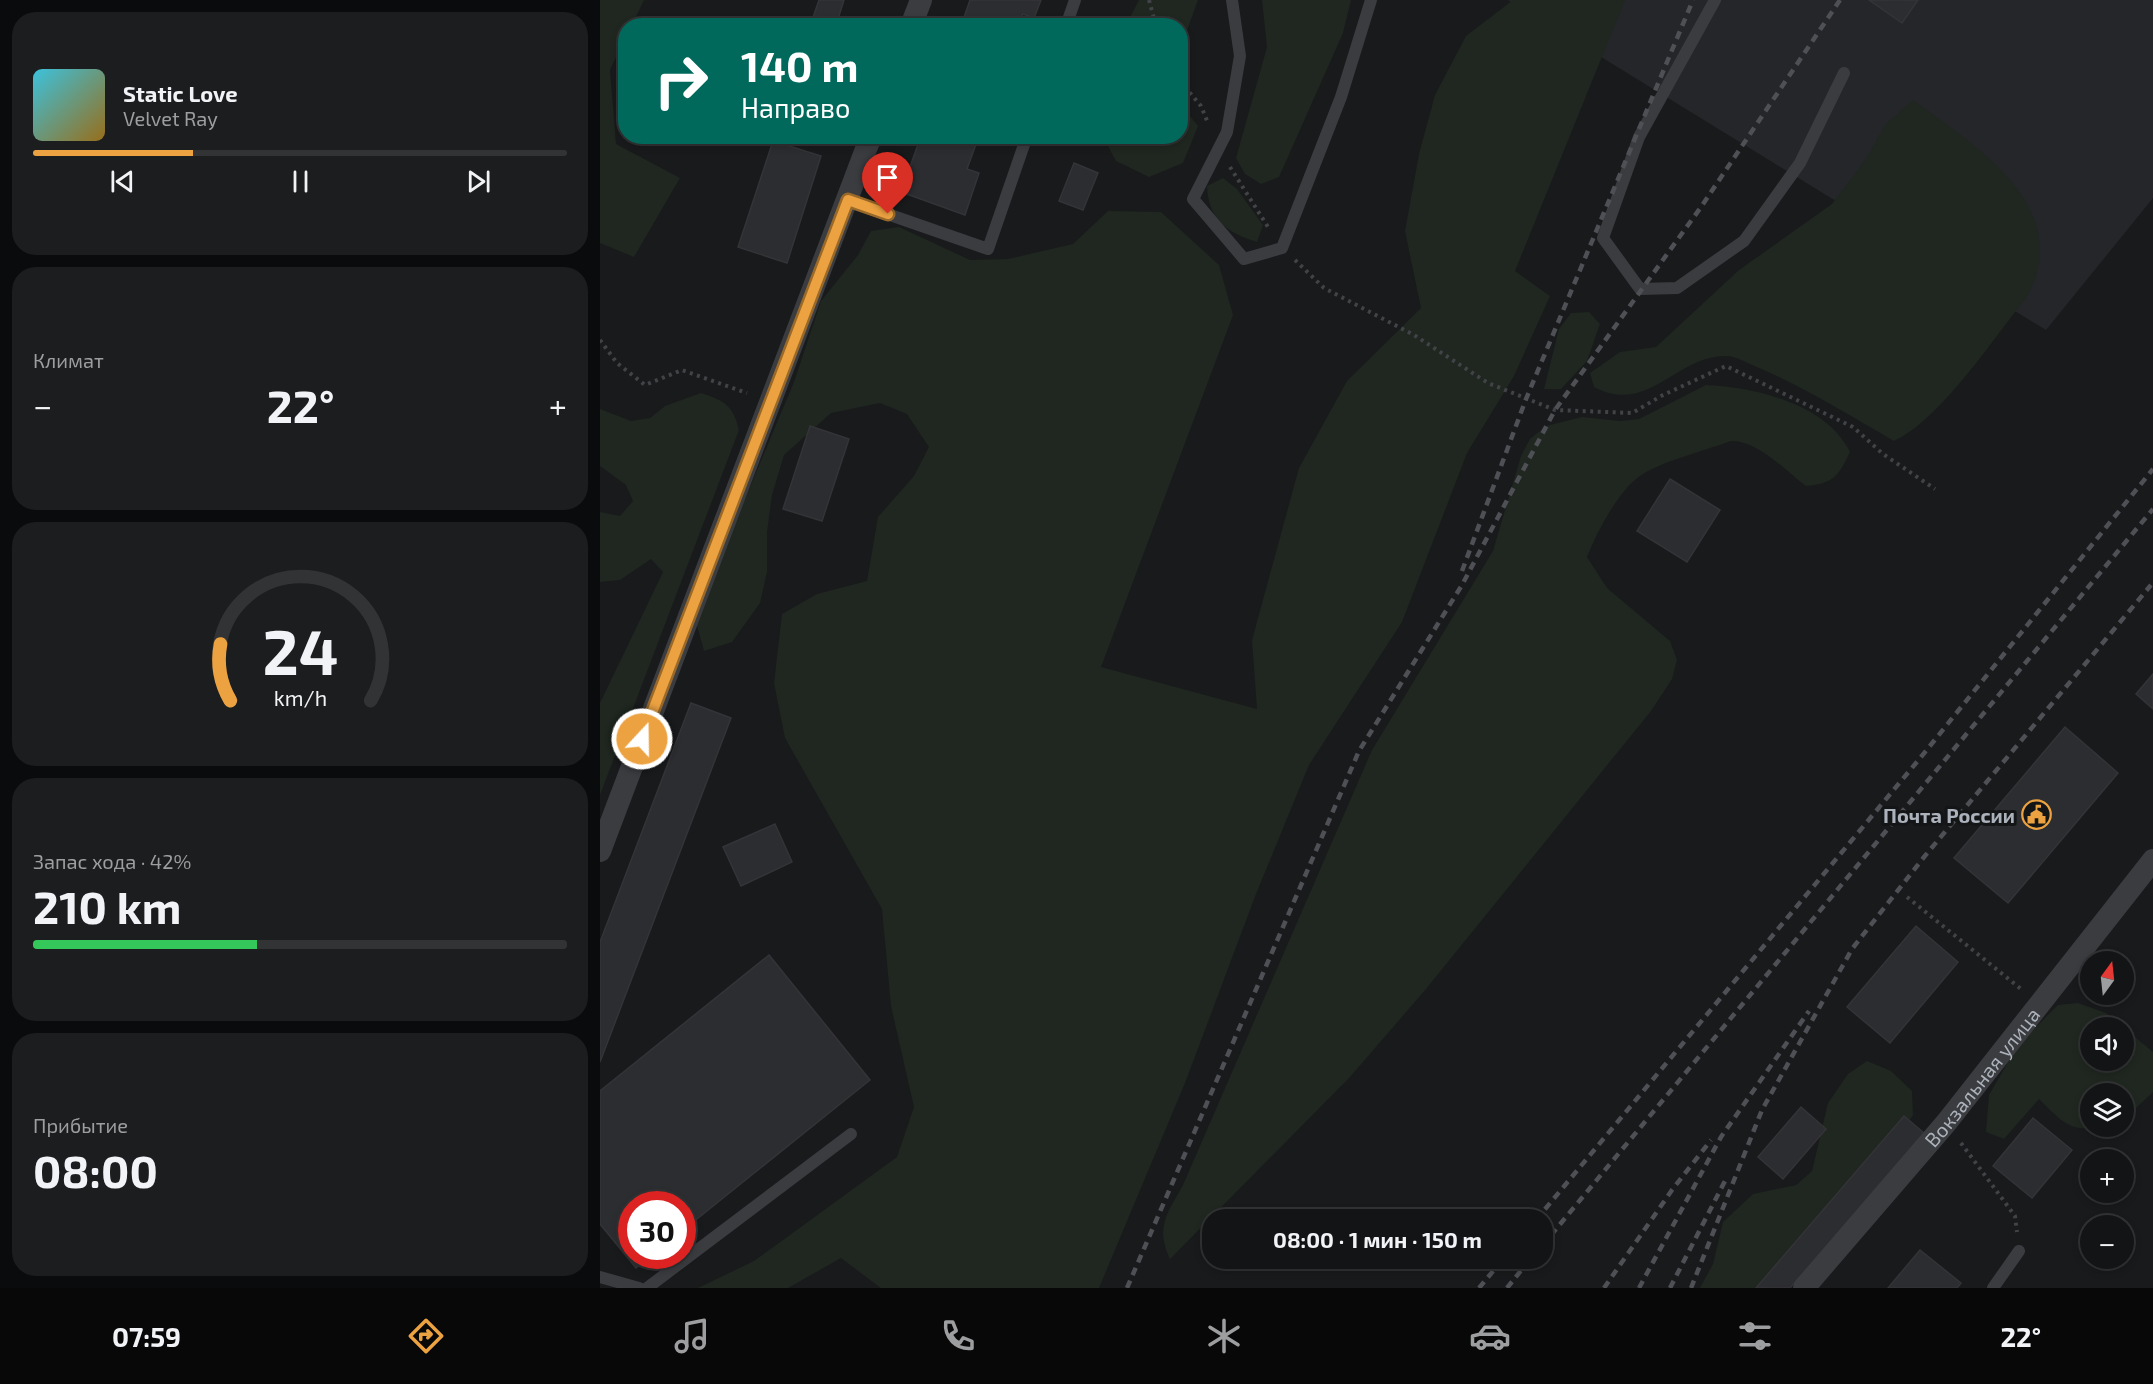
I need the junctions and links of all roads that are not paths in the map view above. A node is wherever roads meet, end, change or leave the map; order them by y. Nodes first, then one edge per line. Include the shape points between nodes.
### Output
1 (921, 0) edge
2 (1075, 0) edge
3 (1232, 0) edge
4 (1371, 0) edge
5 (1715, 0) edge
6 (914, 18) edge
7 (1069, 18) edge
8 (1844, 73) dead end
9 (868, 144) edge
10 (1024, 144) edge
11 (848, 200) junction
12 (600, 851) edge
13 (2153, 860) edge
14 (851, 1134) dead end
15 (2019, 1251) road end
16 (600, 1276) edge
17 (639, 1288) edge
18 (647, 1288) edge
19 (1804, 1288) edge
20 (1993, 1288) edge

1 - 6 street
2 - 7 lane
3 - 4 lane via 1240,56 1227,132 1193,199 1244,259 1282,248 1341,97
5 - 8 lane via 1639,137 1603,238 1640,289 1677,288 1744,241 1800,163
9 - 11 street
10 - 11 lane via 988,249
11 - 12 street
13 - 19 street, Вокзальная улица via 1946,1123
14 - 18 lane
15 - 20 lane
16 - 17 lane

